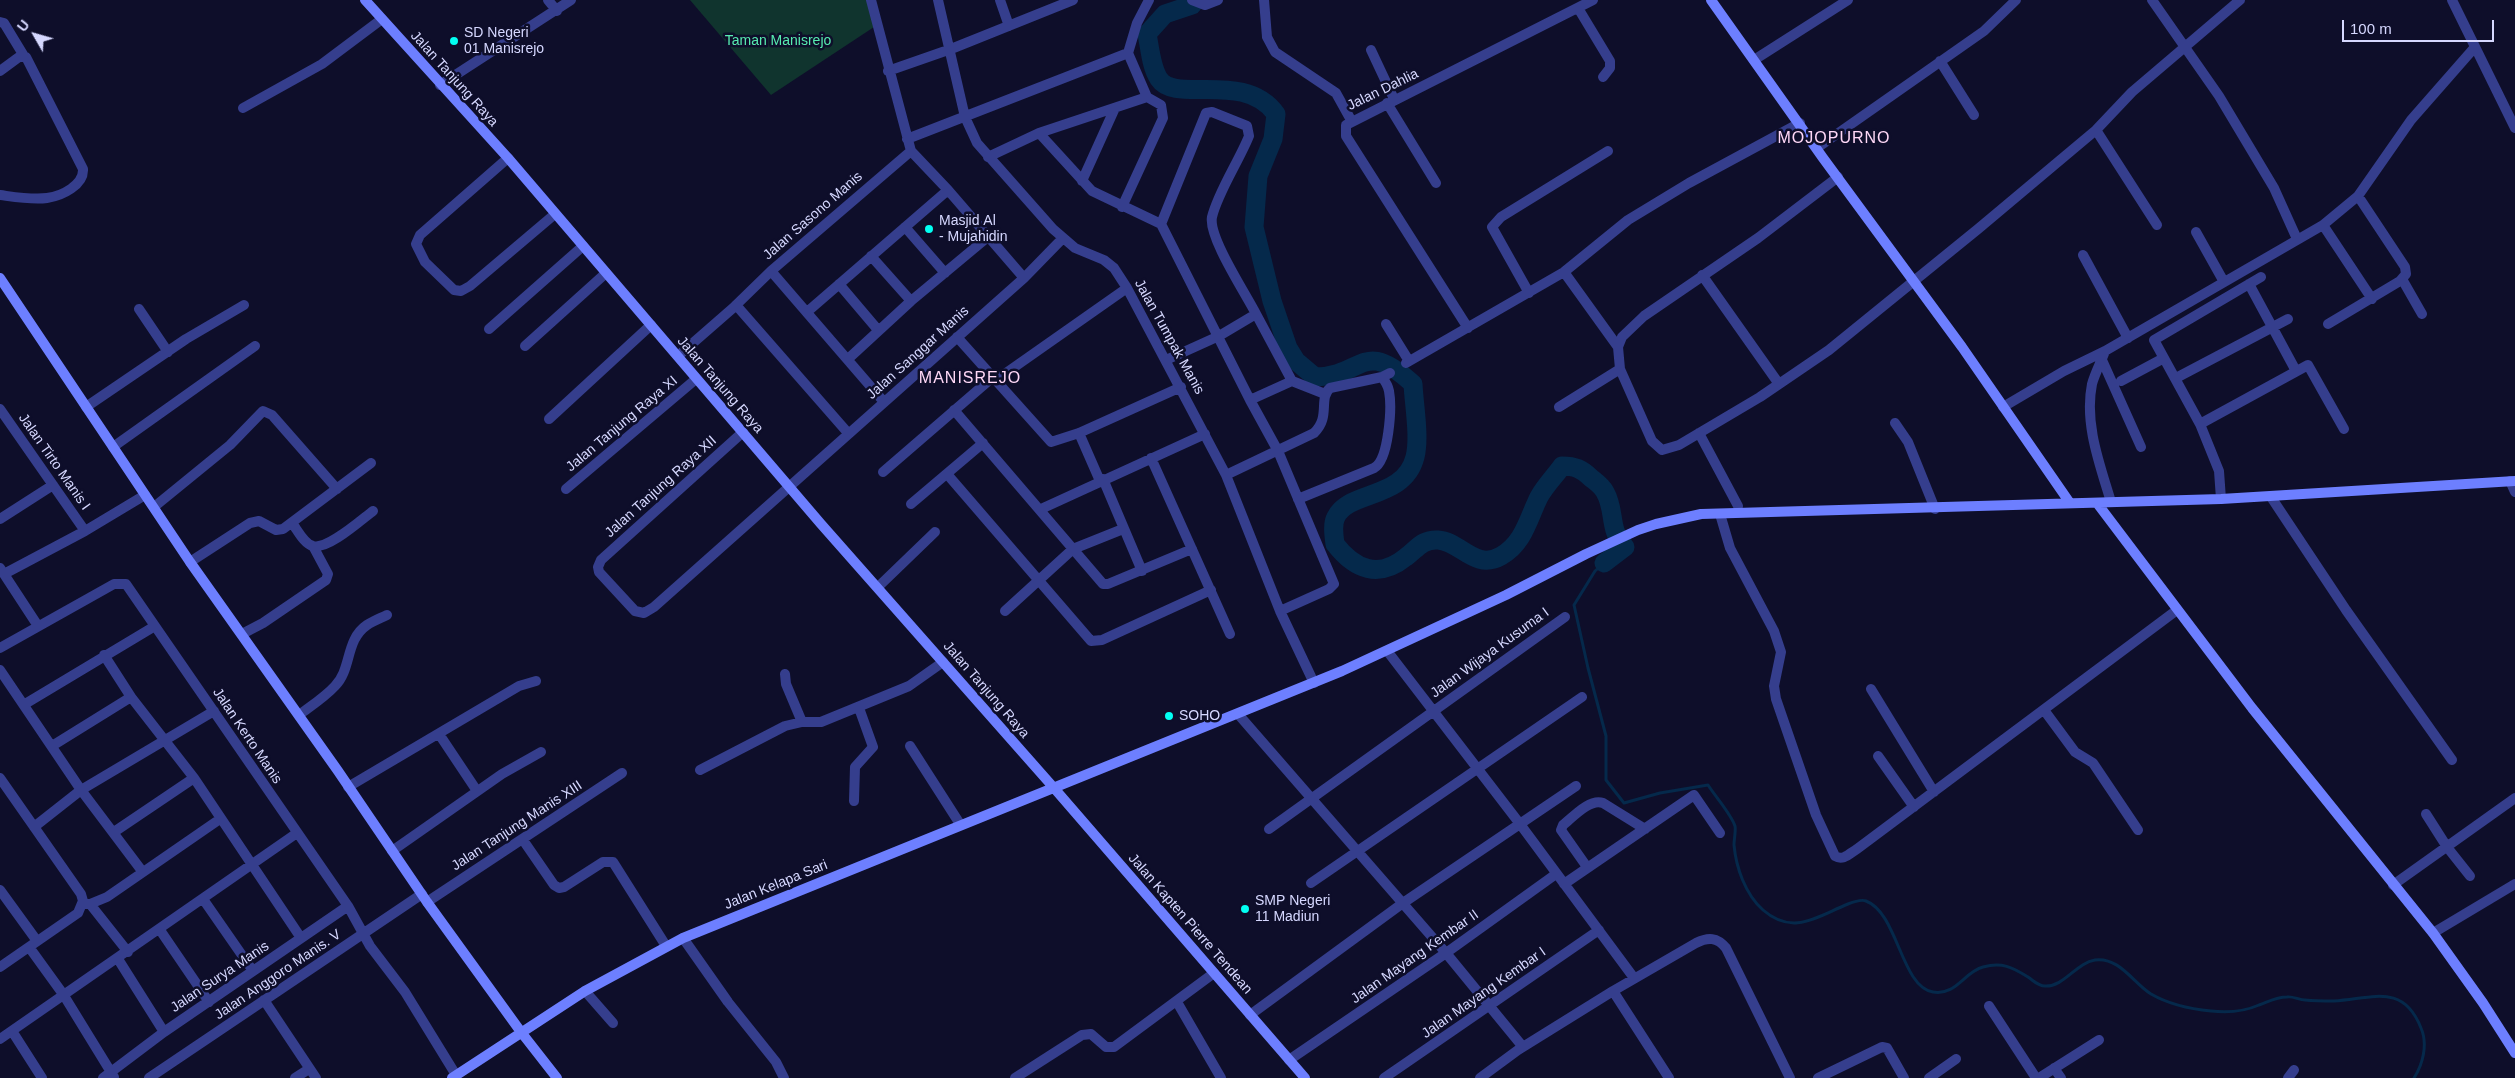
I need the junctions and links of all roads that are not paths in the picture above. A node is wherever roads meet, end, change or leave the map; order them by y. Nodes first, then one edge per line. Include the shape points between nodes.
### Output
1 (365, 0) edge
2 (548, 0) edge
3 (571, 0) edge
4 (871, 0) edge
5 (938, 0) edge
6 (1000, 0) edge
7 (1073, 0) edge
8 (1149, 0) edge
9 (1192, 0) edge
10 (1218, 0) edge
11 (1264, 0) edge
12 (1593, 0) edge
13 (1711, 0) edge
14 (1848, 0) edge
15 (2016, 0) edge
16 (2152, 0) edge
17 (2240, 0) edge
18 (2452, 0) edge
19 (1578, 8) junction
20 (557, 11) junction
21 (382, 19) junction
22 (0, 22) edge
23 (1009, 26) junction
24 (2184, 46) junction
25 (2475, 47) junction
26 (951, 49) junction
27 (1371, 50) dead end
28 (1128, 53) junction
29 (24, 56) junction
30 (1754, 60) junction
31 (1940, 61) junction
32 (0, 71) edge
33 (888, 71) junction
34 (1603, 77) dead end
35 (440, 85) junction
36 (1147, 97) junction
37 (1391, 101) junction
38 (243, 108) dead end
39 (1115, 108) junction
40 (1974, 115) dead end
41 (965, 117) junction
42 (1351, 120) junction
43 (1800, 123) junction
44 (2515, 128) edge
45 (2096, 130) junction
46 (1039, 132) junction
47 (907, 139) junction
48 (1817, 148) junction
49 (910, 150) junction
50 (1608, 151) dead end
51 (988, 157) junction
52 (508, 158) junction
53 (1838, 177) junction
54 (1082, 181) junction
55 (1436, 183) dead end
56 (948, 190) junction
57 (0, 195) edge
58 (2358, 196) junction
59 (1122, 206) junction
60 (555, 214) junction
61 (1161, 224) junction
62 (2156, 224) dead end
63 (2323, 224) junction
64 (905, 227) junction
65 (2196, 232) dead end
66 (989, 236) junction
67 (1063, 238) junction
68 (2297, 239) junction
69 (583, 246) junction
70 (2083, 255) dead end
71 (872, 256) junction
72 (771, 271) junction
73 (606, 272) junction
74 (1564, 272) junction
75 (945, 273) junction
76 (1702, 276) junction
77 (2261, 277) dead end
78 (0, 278) edge
79 (1024, 278) junction
80 (2402, 279) junction
81 (1913, 280) junction
82 (2224, 282) junction
83 (839, 284) junction
84 (2249, 284) junction
85 (1127, 288) junction
86 (1529, 292) junction
87 (2372, 299) junction
88 (911, 301) junction
89 (244, 305) dead end
90 (736, 305) junction
91 (139, 309) dead end
92 (807, 312) junction
93 (1256, 312) junction
94 (2422, 314) dead end
95 (2288, 319) dead end
96 (1386, 324) dead end
97 (2328, 324) dead end
98 (651, 325) junction
99 (2274, 327) junction
100 (1468, 328) junction
101 (489, 329) dead end
102 (878, 330) junction
103 (1219, 336) junction
104 (958, 337) junction
105 (2128, 338) junction
106 (255, 346) dead end
107 (525, 346) dead end
108 (1618, 347) junction
109 (168, 352) junction
110 (678, 356) junction
111 (2104, 356) junction
112 (2164, 358) junction
113 (848, 359) junction
114 (1166, 360) junction
115 (1620, 369) junction
116 (2296, 371) junction
117 (995, 378) junction
118 (2176, 378) junction
119 (696, 379) junction
120 (1292, 381) junction
121 (2121, 381) dead end
122 (1779, 384) junction
123 (1180, 387) junction
124 (1325, 394) junction
125 (1250, 400) junction
126 (884, 402) junction
127 (86, 407) junction
128 (1558, 407) dead end
129 (2003, 407) junction
130 (0, 409) edge
131 (954, 410) junction
132 (550, 419) dead end
133 (1895, 422) dead end
134 (2200, 424) junction
135 (2344, 430) dead end
136 (743, 432) junction
137 (848, 433) junction
138 (1079, 433) junction
139 (1699, 433) junction
140 (1205, 434) junction
141 (983, 443) junction
142 (113, 447) junction
143 (2141, 447) dead end
144 (1278, 452) junction
145 (1151, 458) junction
146 (372, 463) dead end
147 (883, 472) dead end
148 (947, 474) junction
149 (1226, 475) junction
150 (1101, 480) junction
151 (2513, 481) edge
152 (53, 485) junction
153 (789, 486) junction
154 (337, 489) junction
155 (566, 490) dead end
156 (2515, 492) edge
157 (145, 495) junction
158 (2271, 497) junction
159 (1298, 499) junction
160 (2221, 499) junction
161 (2111, 502) junction
162 (2070, 503) junction
163 (2097, 503) junction
164 (910, 504) dead end
165 (1738, 506) dead end
166 (154, 507) junction
167 (1041, 509) junction
168 (1935, 509) junction
169 (374, 511) dead end
170 (1720, 514) junction
171 (0, 519) edge
172 (292, 522) junction
173 (1123, 529) junction
174 (85, 531) junction
175 (935, 532) dead end
176 (313, 546) junction
177 (1073, 549) junction
178 (1192, 549) junction
179 (190, 562) junction
180 (599, 564) joint
181 (2, 571) edge
182 (1142, 571) junction
183 (1039, 579) junction
184 (878, 587) junction
185 (1211, 590) junction
186 (2177, 610) junction
187 (1004, 611) dead end
188 (1280, 611) junction
189 (387, 615) dead end
190 (1564, 617) dead end
191 (38, 626) junction
192 (155, 626) junction
193 (242, 634) junction
194 (1230, 634) dead end
195 (0, 648) edge
196 (1388, 652) junction
197 (104, 655) junction
198 (943, 662) junction
199 (0, 670) edge
200 (785, 674) dead end
201 (536, 680) dead end
202 (1314, 682) junction
203 (1871, 689) dead end
204 (131, 697) junction
205 (1582, 697) dead end
206 (25, 704) junction
207 (859, 708) junction
208 (2044, 710) junction
209 (214, 711) junction
210 (1432, 711) junction
211 (1238, 714) junction
212 (299, 715) junction
213 (802, 722) junction
214 (439, 734) junction
215 (166, 740) junction
216 (52, 746) junction
217 (910, 746) dead end
218 (541, 752) dead end
219 (1878, 756) dead end
220 (2452, 760) dead end
221 (1477, 768) junction
222 (700, 770) dead end
223 (622, 774) dead end
224 (0, 778) edge
225 (194, 778) junction
226 (348, 786) junction
227 (1576, 786) dead end
228 (1054, 788) junction
229 (81, 790) junction
230 (4, 792) edge
231 (477, 792) junction
232 (1934, 792) junction
233 (1310, 797) junction
234 (2515, 798) edge
235 (854, 801) dead end
236 (1914, 807) junction
237 (2426, 814) dead end
238 (220, 819) junction
239 (960, 824) junction
240 (1520, 824) junction
241 (34, 827) junction
242 (1268, 829) dead end
243 (1646, 829) junction
244 (2138, 830) dead end
245 (114, 832) junction
246 (297, 833) junction
247 (1720, 833) dead end
248 (523, 840) junction
249 (2447, 847) junction
250 (392, 851) junction
251 (1357, 853) junction
252 (251, 864) junction
253 (1587, 867) junction
254 (142, 871) junction
255 (1556, 874) junction
256 (2470, 876) dead end
257 (1311, 884) dead end
258 (1564, 884) junction
259 (2515, 884) edge
260 (2393, 885) junction
261 (0, 890) edge
262 (424, 898) junction
263 (203, 899) junction
264 (1403, 903) junction
265 (86, 904) junction
266 (348, 906) junction
267 (160, 930) junction
268 (1598, 930) junction
269 (2432, 933) junction
270 (363, 935) junction
271 (302, 938) junction
272 (683, 938) junction
273 (33, 944) junction
274 (666, 946) junction
275 (128, 952) junction
276 (1446, 953) junction
277 (118, 959) junction
278 (0, 966) edge
279 (253, 971) junction
280 (1214, 973) junction
281 (1634, 978) junction
282 (585, 991) junction
283 (1614, 991) junction
284 (63, 994) junction
285 (264, 1000) junction
286 (208, 1002) junction
287 (1178, 1002) junction
288 (1490, 1006) junction
289 (1990, 1006) dead end
290 (1250, 1015) junction
291 (613, 1024) dead end
292 (12, 1031) junction
293 (164, 1032) junction
294 (520, 1032) junction
295 (0, 1039) edge
296 (2099, 1040) dead end
297 (2512, 1041) edge
298 (1523, 1047) junction
299 (2515, 1053) edge
300 (1956, 1059) dead end
301 (1289, 1060) junction
302 (2054, 1068) junction
303 (309, 1069) junction
304 (109, 1076) edge
305 (454, 1076) edge
306 (42, 1078) edge
307 (149, 1078) edge
308 (295, 1078) edge
309 (316, 1078) edge
310 (557, 1078) edge
311 (784, 1078) edge
312 (1015, 1078) edge
313 (1221, 1078) edge
314 (1305, 1078) edge
315 (1384, 1078) edge
316 (1480, 1078) edge
317 (1669, 1078) edge
318 (1790, 1078) edge
319 (1818, 1078) edge
320 (1904, 1078) edge
321 (1929, 1078) edge
322 (2037, 1078) edge
323 (2061, 1078) edge

1 - 21 main road, Jalan Tanjung Raya
2 - 20 street
3 - 20 street
4 - 33 street
5 - 26 street, Jalan Tumpak Manis
6 - 23 street
7 - 23 street
8 - 28 street via 1137,23
9 - 10 street via 1205,5
11 - 42 street via 1267,37 1275,52 1336,93
12 - 19 street, Jalan Dahlia
13 - 30 main road
14 - 30 street
15 - 31 street via 1984,31
16 - 24 street
17 - 24 street
18 - 25 street
19 - 34 street via 1610,61 1610,68
19 - 37 street, Jalan Dahlia
20 - 35 street
21 - 35 main road, Jalan Tanjung Raya
21 - 38 street via 322,64
22 - 29 street via 4,23
23 - 26 street
24 - 45 street via 2132,92
24 - 68 street via 2219,96 2274,188
25 - 44 street
25 - 58 street via 2411,120
26 - 33 street
26 - 41 street, Jalan Tumpak Manis
27 - 37 street
28 - 36 street
28 - 41 street
29 - 32 street
29 - 57 street via 83,169 83,175 80,183 50,198
30 - 43 main road
31 - 40 street
31 - 48 street
33 - 47 street
35 - 52 main road, Jalan Tanjung Raya
36 - 39 street
36 - 59 street via 1161,104 1163,118
37 - 42 street, Jalan Dahlia
37 - 55 street
39 - 46 street
39 - 54 street
41 - 47 street
41 - 51 street, Jalan Tumpak Manis via 977,143
42 - 100 street, Jalan Dahlia via 1346,125 1346,136
43 - 48 main road
43 - 74 street via 1628,220
45 - 62 street
45 - 81 street via 1978,230
46 - 51 street
46 - 54 street
47 - 49 street
48 - 53 main road
49 - 56 street
49 - 72 street, Jalan Sasono Manis
50 - 86 street via 1501,217 1492,226
51 - 67 street, Jalan Tumpak Manis
52 - 60 main road, Jalan Tanjung Raya
52 - 60 street via 420,235 416,244 425,262 454,290 461,291
53 - 76 street
53 - 81 main road
54 - 59 street via 1092,191
56 - 64 street
56 - 66 street
58 - 63 street
58 - 80 street via 2405,266 2406,274
59 - 61 street
60 - 69 main road, Jalan Tanjung Raya
61 - 93 street via 1206,113 1212,112 1247,126 1249,136 1212,218 1219,247
61 - 103 street
63 - 68 street
63 - 87 street
64 - 71 street
64 - 75 street
65 - 82 street
66 - 75 street
66 - 79 street
67 - 79 street, Jalan Sanggar Manis
67 - 85 street, Jalan Tumpak Manis via 1075,248 1104,260 1114,268
68 - 82 street
69 - 73 main road, Jalan Tanjung Raya
69 - 101 street
70 - 105 street
71 - 83 street
71 - 88 street
72 - 90 street, Jalan Sasono Manis
72 - 92 street
73 - 98 main road, Jalan Tanjung Raya
73 - 107 street
74 - 86 street
74 - 108 street
75 - 88 street
76 - 108 street via 1644,316 1622,336
76 - 122 street
77 - 84 street
78 - 127 main road
79 - 104 street, Jalan Sanggar Manis
80 - 87 street
80 - 94 street
81 - 122 street via 1829,350
81 - 129 main road
82 - 105 street
83 - 92 street
83 - 102 street
84 - 99 street
84 - 112 street via 2154,340
85 - 114 street, Jalan Tumpak Manis
85 - 117 street
86 - 100 street
87 - 97 street
88 - 102 street
89 - 109 street
90 - 110 street, Jalan Sasono Manis
90 - 137 street
91 - 109 street
92 - 113 street
93 - 103 street
93 - 120 street
95 - 99 street
96 - 100 street via 1407,362
98 - 110 main road, Jalan Tanjung Raya
98 - 132 street
99 - 116 street
99 - 118 street
102 - 113 street
103 - 114 street
103 - 125 street
104 - 117 street
104 - 126 street, Jalan Sanggar Manis
105 - 111 street
106 - 142 street
108 - 115 street
109 - 127 street
110 - 119 main road, Jalan Tanjung Raya
111 - 129 street via 2064,371
111 - 143 street
111 - 161 street via 2093,383 2090,411 2092,434
112 - 118 street
112 - 121 street
113 - 126 street
114 - 123 street, Jalan Tumpak Manis
115 - 128 street
115 - 139 street via 1648,435 1657,447 1669,449
116 - 134 street
116 - 135 street via 2308,365
117 - 131 street
117 - 138 street via 1049,441
118 - 134 street
119 - 136 main road, Jalan Tanjung Raya
119 - 155 street, Jalan Tanjung Raya XI
120 - 124 street
120 - 125 street
122 - 139 street
123 - 138 street
123 - 140 street, Jalan Tumpak Manis
124 - 144 street via 1325,412 1318,428
124 - 159 street via 1330,388 1386,375 1390,396 1387,441 1382,461 1374,468
125 - 144 street
126 - 137 street, Jalan Sanggar Manis
127 - 142 main road
129 - 162 main road
130 - 152 street, Jalan Tirto Manis I
131 - 141 street
131 - 147 street
133 - 168 street via 1908,442
134 - 160 street via 2219,471
136 - 153 main road, Jalan Tanjung Raya
136 - 180 street, Jalan Tanjung Raya XII
137 - 153 street, Jalan Sanggar Manis
138 - 150 street
139 - 165 street
140 - 145 street
140 - 149 street, Jalan Tumpak Manis
141 - 148 street
141 - 167 street
142 - 157 main road
144 - 149 street
144 - 159 street
145 - 150 street
145 - 178 street
146 - 154 street
148 - 164 street
148 - 183 street
149 - 188 street, Jalan Tumpak Manis
150 - 167 street
150 - 173 street
151 - 156 street
151 - 158 main road, Jalan Kelapa Sari
152 - 171 street
152 - 174 street, Jalan Tirto Manis I
153 - 180 street, Jalan Sanggar Manis via 644,612 635,611 602,576
153 - 184 main road, Jalan Tanjung Raya
154 - 166 street via 272,415 262,411 225,450
154 - 172 street
157 - 166 main road
157 - 174 street
158 - 160 main road, Jalan Kelapa Sari
158 - 220 street
159 - 188 street via 1334,585
160 - 161 main road, Jalan Kelapa Sari
161 - 163 main road, Jalan Kelapa Sari
162 - 163 main road, Jalan Kelapa Sari
162 - 168 main road, Jalan Kelapa Sari
163 - 186 main road
166 - 179 main road
167 - 177 street
168 - 170 main road, Jalan Kelapa Sari
169 - 176 street via 343,534
170 - 196 main road, Jalan Kelapa Sari via 1701,514 1638,530
170 - 236 street via 1730,548 1774,631 1782,660 1774,686 1776,699 1816,815 1835,856 1844,858
172 - 176 street
172 - 179 street via 278,530 259,521 250,523
173 - 177 street
173 - 182 street
174 - 181 street
175 - 184 street
176 - 193 street via 328,574 326,580 263,624
177 - 182 street via 1103,584
177 - 183 street
178 - 182 street
178 - 185 street
179 - 193 main road
181 - 191 street
183 - 185 street via 1091,640 1102,640
183 - 187 street
184 - 198 main road, Jalan Tanjung Raya
185 - 194 street
186 - 208 street
186 - 260 main road
188 - 202 street, Jalan Tumpak Manis
189 - 212 street via 359,633 351,646 341,678
190 - 210 street, Jalan Wijaya Kusuma I
191 - 192 street, Jalan Kerto Manis via 122,582
191 - 195 street
192 - 197 street
192 - 209 street, Jalan Kerto Manis
193 - 212 main road
196 - 202 main road, Jalan Kelapa Sari
196 - 210 street
197 - 204 street
197 - 206 street
198 - 207 street via 909,686
198 - 228 main road, Jalan Tanjung Raya
199 - 206 street
200 - 213 street
201 - 214 street via 519,686
202 - 211 main road, Jalan Kelapa Sari
203 - 232 street
204 - 215 street
204 - 216 street
205 - 221 street
206 - 216 street
207 - 213 street via 821,722
207 - 235 street via 873,747 855,767
208 - 232 street
208 - 244 street via 2075,752 2093,763
209 - 215 street
209 - 246 street, Jalan Kerto Manis
210 - 221 street
210 - 233 street, Jalan Wijaya Kusuma I
211 - 228 main road, Jalan Kelapa Sari
211 - 233 street
212 - 226 main road
213 - 222 street via 785,726
214 - 226 street
214 - 231 street
215 - 225 street
215 - 229 street
216 - 229 street
217 - 239 street
218 - 231 street
219 - 236 street
221 - 240 street
221 - 251 street
223 - 248 street, Jalan Tanjung Manis XIII
224 - 230 street
225 - 238 street
225 - 245 street
226 - 250 main road
227 - 240 street
228 - 239 main road, Jalan Kelapa Sari
228 - 280 main road, Jalan Kapten Pierre Tendean
229 - 241 street
229 - 245 street
230 - 241 street
231 - 250 street
232 - 236 street
233 - 242 street, Jalan Wijaya Kusuma I
233 - 251 street
234 - 249 street
237 - 249 street
238 - 252 street
238 - 254 street
239 - 272 main road, Jalan Kelapa Sari
240 - 255 street
240 - 264 street
241 - 265 street
243 - 247 street via 1694,795
243 - 253 street
243 - 253 street via 1603,803 1591,804 1563,825 1562,830
245 - 254 street
246 - 252 street
246 - 266 street, Jalan Kerto Manis
248 - 262 street, Jalan Tanjung Manis XIII
248 - 274 street via 559,888 603,862 613,862
249 - 256 street
249 - 260 street
250 - 262 main road
251 - 257 street
251 - 264 street
252 - 263 street
252 - 271 street
253 - 258 street
254 - 265 street via 107,897
255 - 258 street
255 - 276 street, Jalan Mayang Kembar II
258 - 268 street
259 - 269 street
260 - 269 main road
261 - 273 street
262 - 270 street, Jalan Anggoro Manis. V
262 - 294 main road
263 - 267 street
263 - 279 street
264 - 276 street
264 - 290 street
265 - 273 street
265 - 275 street
266 - 270 street, Jalan Kerto Manis
266 - 271 street, Jalan Surya Manis
267 - 275 street
267 - 286 street
268 - 281 street
268 - 288 street, Jalan Mayang Kembar I
269 - 297 main road
270 - 285 street, Jalan Anggoro Manis. V
270 - 305 street, Jalan Kerto Manis via 405,992
271 - 279 street, Jalan Surya Manis
272 - 274 main road, Jalan Kelapa Sari
272 - 311 street via 776,1062
273 - 278 street
273 - 284 street
274 - 282 main road, Jalan Kelapa Sari
275 - 277 street
276 - 288 street
276 - 301 street, Jalan Mayang Kembar II
277 - 284 street
277 - 293 street
279 - 286 street, Jalan Surya Manis
280 - 287 street
280 - 290 main road, Jalan Kapten Pierre Tendean
281 - 283 street
281 - 318 street via 1703,939 1719,941 1726,948
282 - 291 street
282 - 294 main road, Jalan Kelapa Sari
283 - 298 street
283 - 317 street
284 - 292 street
284 - 304 street
285 - 303 street
285 - 307 street, Jalan Anggoro Manis. V
286 - 293 street, Jalan Surya Manis
287 - 312 street via 1114,1047 1106,1047 1091,1034 1082,1035
287 - 313 street
288 - 298 street
288 - 315 street, Jalan Mayang Kembar I
289 - 322 street
290 - 301 main road, Jalan Kapten Pierre Tendean
292 - 295 street
292 - 306 street
293 - 304 street, Jalan Surya Manis
294 - 305 main road, Jalan Kelapa Sari
294 - 310 main road
296 - 302 street
297 - 299 main road
298 - 316 street
300 - 321 street
301 - 314 main road, Jalan Kapten Pierre Tendean
302 - 322 street
302 - 323 street
303 - 308 street
303 - 309 street
319 - 320 street via 1882,1046 1887,1048

